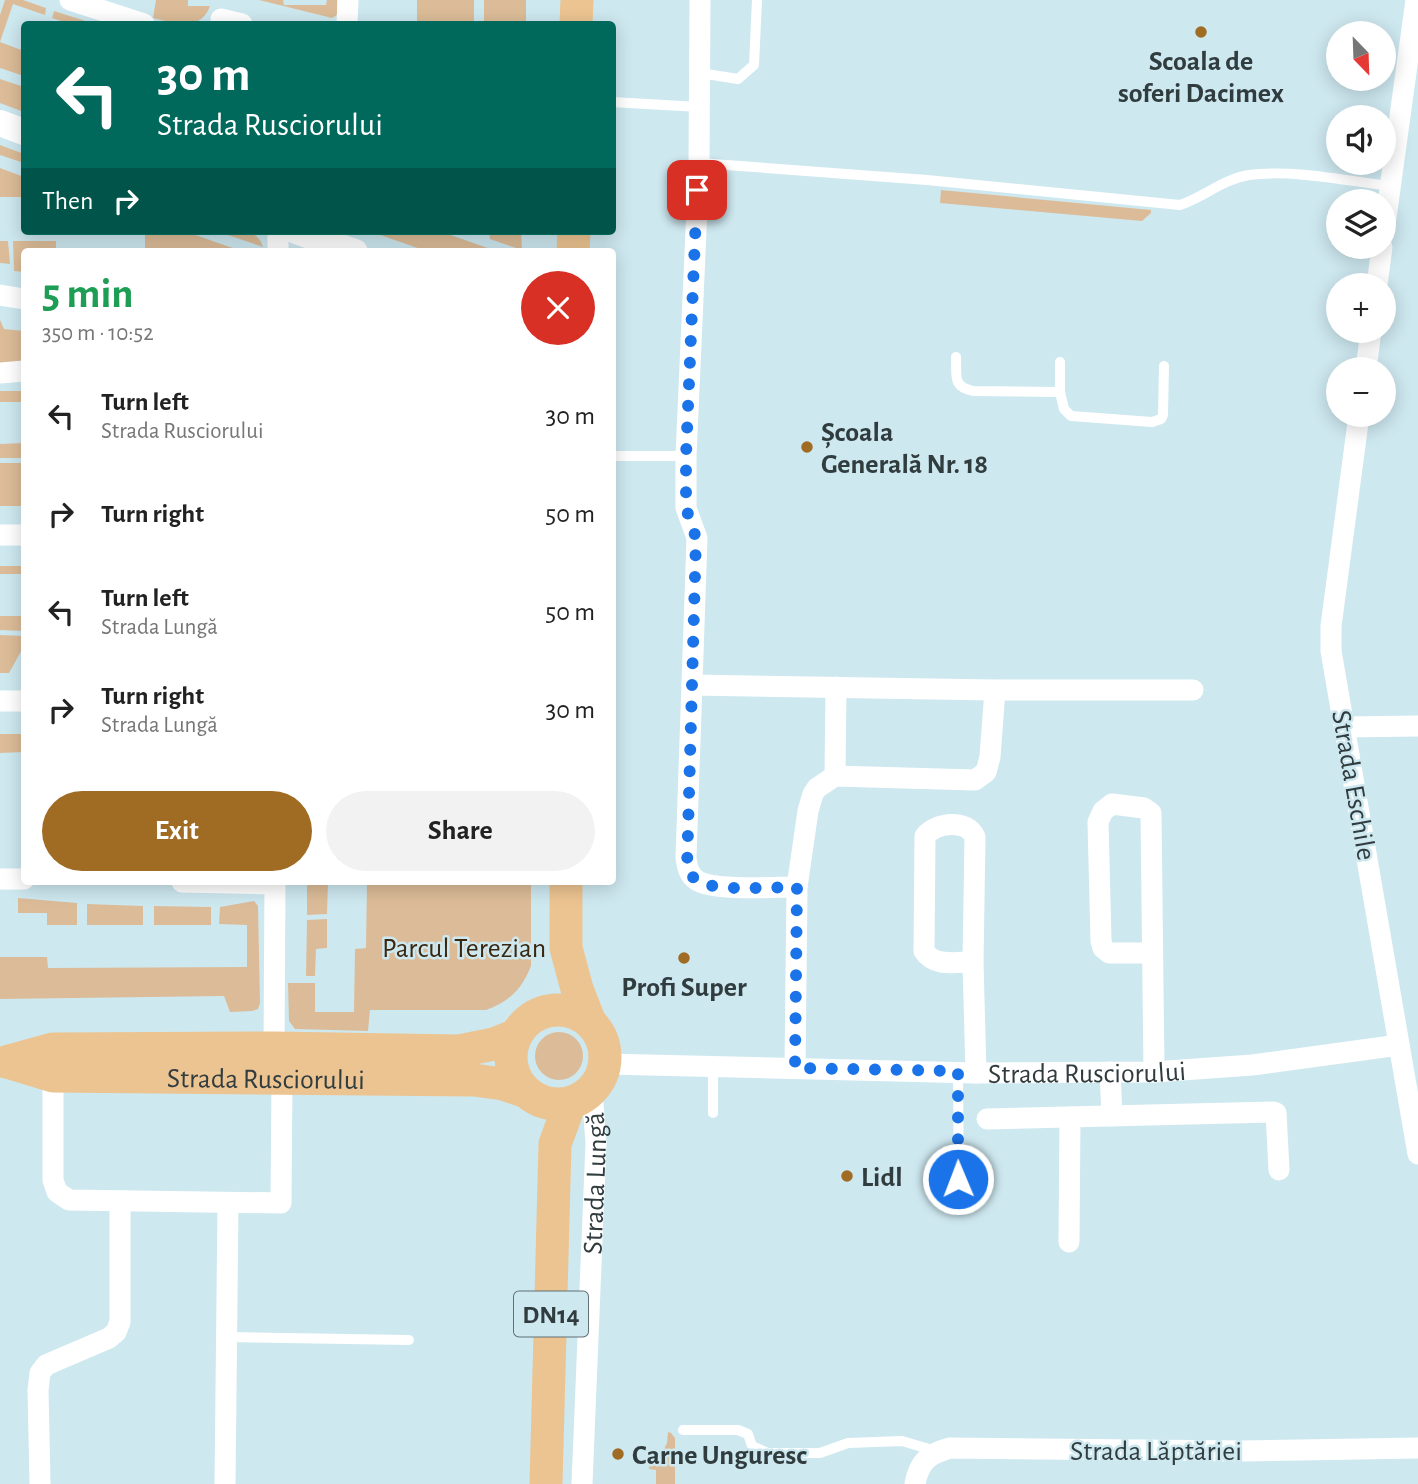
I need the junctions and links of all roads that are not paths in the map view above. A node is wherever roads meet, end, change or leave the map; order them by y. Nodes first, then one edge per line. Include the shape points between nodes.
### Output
1 (70, 0) edge
2 (348, 0) edge
3 (577, 0) edge
4 (701, 0) edge
5 (757, 0) edge
6 (1416, 0) edge
7 (217, 14) edge
8 (135, 21) edge
9 (234, 21) edge
10 (347, 21) edge
11 (576, 21) edge
12 (700, 73) junction
13 (616, 102) edge
14 (699, 107) junction
15 (0, 123) edge
16 (21, 131) edge
17 (699, 163) junction
18 (1391, 186) junction
19 (1391, 189) edge
20 (307, 235) edge
21 (344, 248) edge
22 (0, 295) edge
23 (21, 298) edge
24 (956, 357) dead end
25 (1060, 362) dead end
26 (1164, 366) dead end
27 (21, 371) edge
28 (0, 373) edge
29 (1060, 392) junction
30 (1358, 427) edge
31 (616, 456) edge
32 (686, 456) junction
33 (0, 535) edge
34 (21, 535) edge
35 (692, 685) junction
36 (836, 687) junction
37 (995, 690) junction
38 (1193, 690) dead end
39 (0, 701) edge
40 (21, 701) edge
41 (1418, 726) edge
42 (1345, 727) junction
43 (835, 776) junction
44 (0, 879) edge
45 (21, 879) edge
46 (275, 885) edge
47 (566, 885) edge
48 (797, 887) junction
49 (566, 948) junction
50 (1152, 953) junction
51 (973, 962) junction
52 (589, 1020) junction
53 (525, 1025) junction
54 (1399, 1045) junction
55 (3, 1062) edge
56 (278, 1063) junction
57 (713, 1067) junction
58 (795, 1068) junction
59 (967, 1072) junction
60 (1110, 1072) junction
61 (1154, 1072) junction
62 (53, 1076) junction
63 (589, 1086) junction
64 (529, 1095) junction
65 (713, 1114) dead end
66 (1112, 1116) junction
67 (1070, 1117) junction
68 (987, 1119) dead end
69 (555, 1144) junction
70 (1418, 1154) edge
71 (1279, 1170) dead end
72 (959, 1200) dead end
73 (120, 1202) junction
74 (228, 1203) junction
75 (1069, 1242) dead end
76 (226, 1338) junction
77 (410, 1340) dead end
78 (683, 1430) dead end
79 (1418, 1448) edge
80 (938, 1451) junction
81 (40, 1484) edge
82 (225, 1484) edge
83 (546, 1484) edge
84 (582, 1484) edge
85 (915, 1484) edge

1 - 8 street
2 - 10 street
3 - 11 main road
4 - 12 street
5 - 12 lane via 754,65 738,79
6 - 18 street
7 - 9 street
12 - 14 street
13 - 14 lane
14 - 17 street
15 - 16 street
17 - 18 lane via 1180,205 1250,175
17 - 32 street
18 - 19 street
20 - 21 street
22 - 23 street
24 - 29 lane via 961,388
25 - 29 lane
26 - 29 lane via 1163,415 1152,422 1071,416 1064,410
27 - 28 street
30 - 42 street, Strada Eschile via 1331,626
31 - 32 lane
32 - 35 street via 686,508 696,538
33 - 34 street
35 - 36 street
35 - 48 street via 687,868 699,882 716,886
36 - 37 street
36 - 43 street
37 - 38 street
37 - 43 street via 986,772 975,780
39 - 40 street
41 - 42 street
42 - 54 street, Strada Eschile
43 - 48 street via 813,794
44 - 45 street
46 - 56 street
47 - 49 main road
48 - 58 street
49 - 52 main road
49 - 53 main road via 550,993
50 - 50 street via 1151,813 1112,804 1098,822 1101,942 1109,953
50 - 61 street
51 - 51 street via 975,837 965,826 938,826 925,836 924,951 938,962
51 - 59 street
52 - 53 main road via 562,1009 548,1010
52 - 63 main road via 605,1048
53 - 56 main road, Strada Rusciorului via 484,1047 459,1051
53 - 64 main road via 511,1049 511,1064 515,1079
54 - 61 street, Strada Rusciorului via 1252,1065
54 - 70 street, Strada Eschile
55 - 56 main road, Strada Rusciorului via 53,1049
55 - 62 main road, Strada Rusciorului
56 - 62 main road, Strada Rusciorului
56 - 64 main road, Strada Rusciorului via 474,1080 503,1084
56 - 74 street via 281,1203
57 - 58 street, Strada Rusciorului
57 - 63 street, Strada Rusciorului
57 - 65 lane
58 - 59 street, Strada Rusciorului
59 - 60 street, Strada Rusciorului
59 - 72 lane
60 - 61 street, Strada Rusciorului
60 - 66 street
62 - 73 street via 53,1180 57,1192 69,1200
63 - 64 main road via 558,1105
63 - 69 main road, Strada Lungă / DN14
63 - 84 street, Strada Lungă via 596,1143
64 - 69 main road, Strada Lungă
66 - 67 street, Strada Rusciorului
66 - 71 street, Strada Rusciorului via 1273,1112
67 - 68 street, Strada Rusciorului
67 - 75 street, Strada Rusciorului
69 - 83 main road, Strada Lungă / DN14
73 - 74 street
73 - 81 street via 120,1322 109,1338 46,1365 40,1373
74 - 76 street
76 - 77 lane
76 - 82 street
78 - 80 lane via 738,1430 748,1434 752,1446 768,1453 820,1453 848,1443 902,1441
79 - 80 street, Strada Lăptăriei
80 - 85 street via 921,1463

